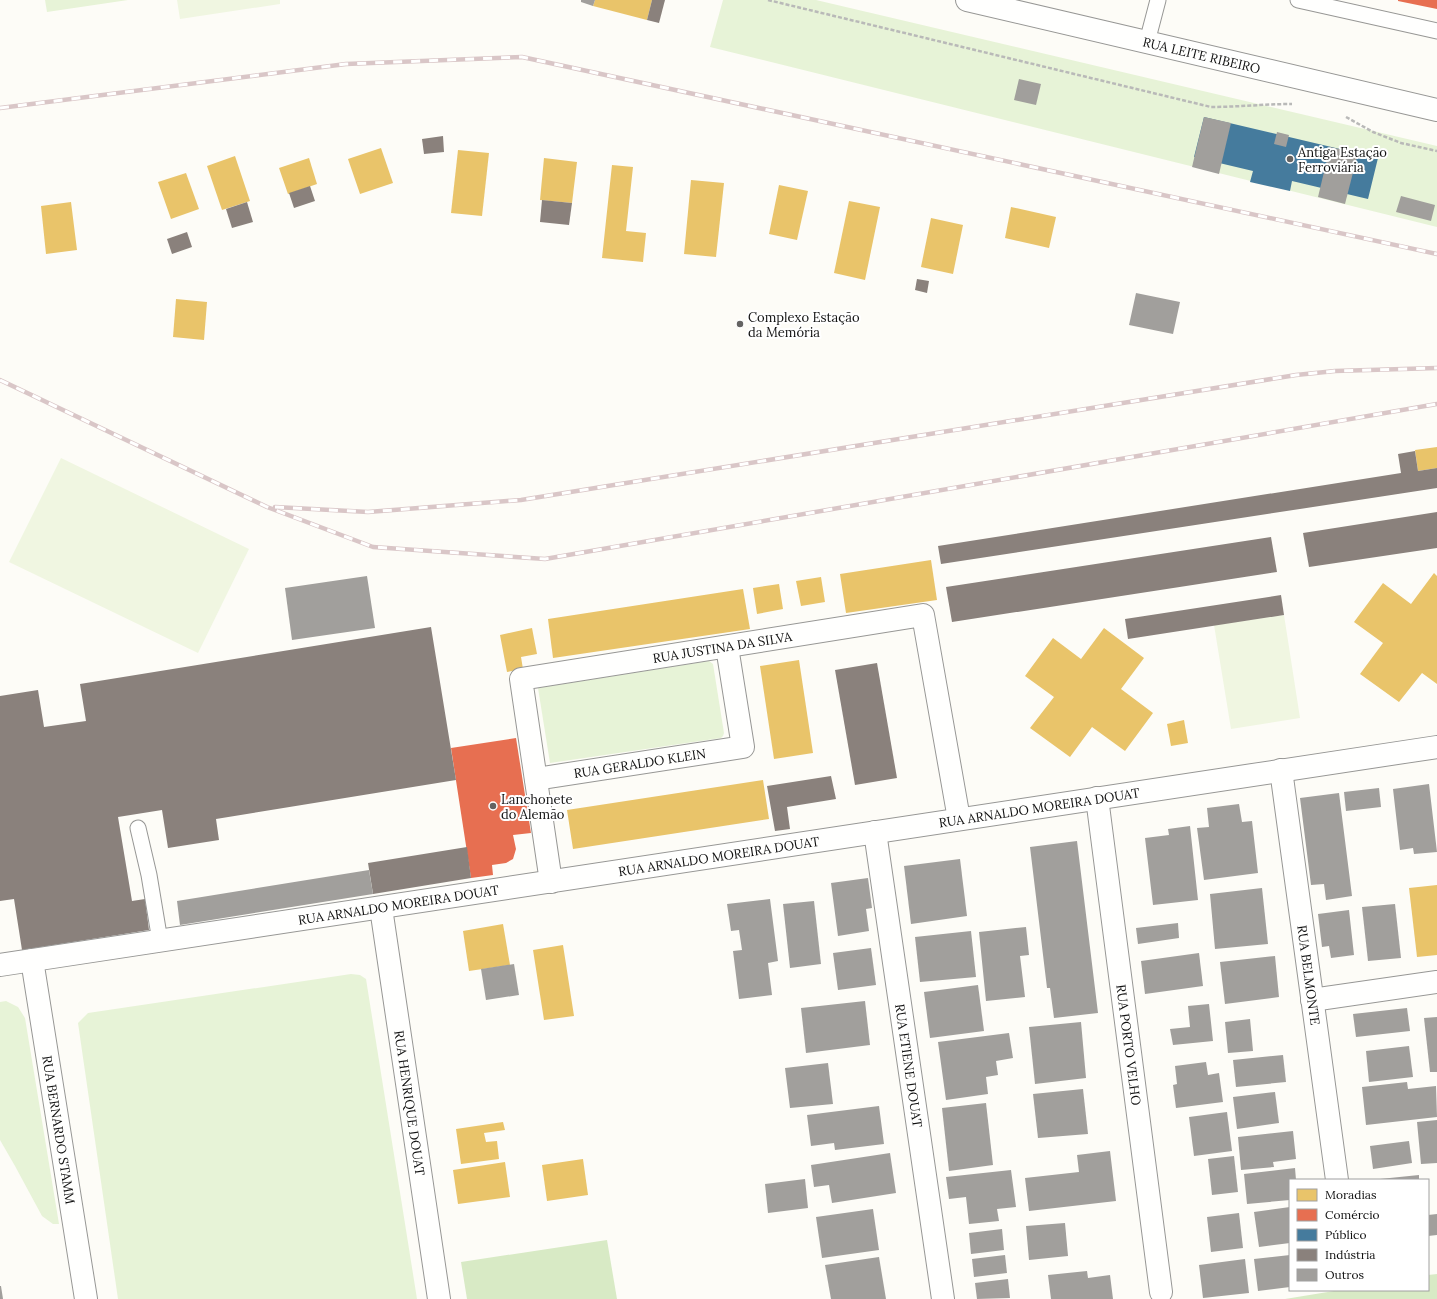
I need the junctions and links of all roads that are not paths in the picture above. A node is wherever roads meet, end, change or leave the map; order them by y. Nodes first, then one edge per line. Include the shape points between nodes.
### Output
1 (967, 0) edge
2 (1158, 0) edge
3 (1298, 0) edge
4 (1437, 31) edge
5 (1147, 42) junction
6 (1437, 110) edge
7 (727, 647) junction
8 (1437, 747) edge
9 (1281, 770) junction
10 (536, 779) junction
11 (1097, 798) junction
12 (959, 819) junction
13 (138, 828) dead end
14 (875, 832) junction
15 (551, 882) junction
16 (381, 908) junction
17 (160, 941) junction
18 (32, 960) junction
19 (0, 965) edge
20 (1437, 982) edge
21 (1312, 1000) junction
22 (1337, 1179) edge
23 (1162, 1292) dead end
24 (86, 1299) edge
25 (439, 1299) edge
26 (943, 1299) edge

1 - 5 street, RUA LEITE RIBEIRO
2 - 5 lane
3 - 4 lane
5 - 6 street, RUA LEITE RIBEIRO
7 - 10 street, RUA JUSTINA DA SILVA via 521,679
7 - 10 street, RUA GERALDO KLEIN via 743,747
7 - 12 street, RUA JUSTINA DA SILVA via 924,615
8 - 9 street, RUA ARNALDO MOREIRA DOUAT
9 - 11 street, RUA ARNALDO MOREIRA DOUAT
9 - 21 street, RUA BELMONTE
10 - 15 street
11 - 12 street, RUA ARNALDO MOREIRA DOUAT
11 - 23 street, RUA PORTO VELHO
12 - 14 street, RUA ARNALDO MOREIRA DOUAT
13 - 17 lane
14 - 15 street, RUA ARNALDO MOREIRA DOUAT
14 - 26 street, RUA ETIENE DOUAT
15 - 16 street, RUA ARNALDO MOREIRA DOUAT
16 - 17 street, RUA ARNALDO MOREIRA DOUAT
16 - 25 street, RUA HENRIQUE DOUAT
17 - 18 street, RUA ARNALDO MOREIRA DOUAT
18 - 19 street, RUA ARNALDO MOREIRA DOUAT
18 - 24 street, RUA BERNARDO STAMM
20 - 21 street
21 - 22 street, RUA BELMONTE

